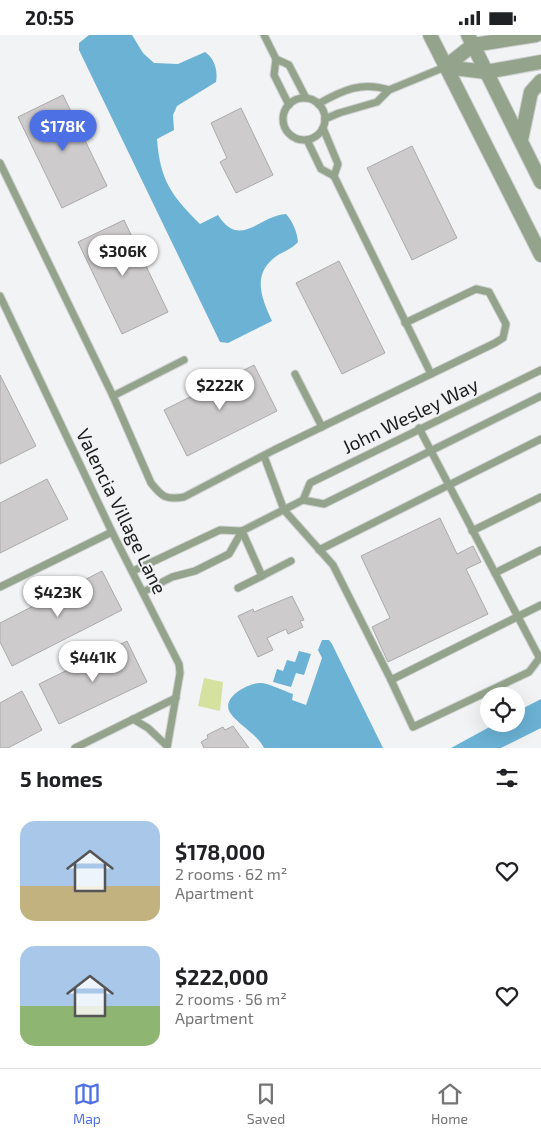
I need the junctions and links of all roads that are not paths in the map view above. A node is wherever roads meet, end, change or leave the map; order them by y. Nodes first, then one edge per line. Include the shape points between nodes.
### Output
1 (264, 35) edge
2 (430, 35) edge
3 (536, 35) edge
4 (471, 40) edge
5 (276, 59) junction
6 (541, 62) edge
7 (446, 67) junction
8 (486, 72) junction
9 (541, 81) edge
10 (389, 90) junction
11 (306, 98) junction
12 (318, 104) junction
13 (289, 105) junction
14 (325, 119) junction
15 (322, 128) junction
16 (307, 140) junction
17 (521, 140) junction
18 (0, 163) edge
19 (334, 176) junction
20 (541, 182) edge
21 (541, 255) edge
22 (0, 296) edge
23 (405, 323) junction
24 (184, 360) dead end
25 (541, 369) edge
26 (295, 374) dead end
27 (431, 374) junction
28 (113, 396) junction
29 (541, 396) edge
30 (322, 427) junction
31 (419, 428) junction
32 (541, 439) edge
33 (431, 451) junction
34 (264, 456) junction
35 (448, 485) junction
36 (541, 497) edge
37 (304, 499) junction
38 (284, 509) junction
39 (242, 531) junction
40 (472, 531) junction
41 (112, 532) junction
42 (319, 550) junction
43 (541, 550) edge
44 (291, 561) dead end
45 (133, 571) junction
46 (494, 573) junction
47 (262, 576) junction
48 (0, 587) edge
49 (238, 588) dead end
50 (144, 592) junction
51 (541, 605) edge
52 (518, 617) junction
53 (540, 657) edge
54 (390, 680) junction
55 (176, 698) junction
56 (133, 719) junction
57 (166, 746) edge
58 (75, 748) edge

1 - 5 lane
2 - 7 street
3 - 4 street
4 - 7 street
4 - 8 street
5 - 11 lane via 289,65
5 - 13 lane via 274,75
6 - 8 street
7 - 8 street
7 - 10 lane
7 - 21 street
8 - 17 street
9 - 17 street via 531,92
10 - 12 lane via 375,85 350,89
10 - 14 lane via 377,102
11 - 12 lane
11 - 13 lane
12 - 14 lane
13 - 16 lane via 284,116 286,129 295,138
14 - 15 lane
15 - 16 lane via 318,135
15 - 19 lane via 338,164
16 - 19 lane via 321,169
17 - 20 street
18 - 28 lane
19 - 23 lane
22 - 41 lane, Valencia Village Lane
23 - 27 lane
23 - 27 lane via 476,289 489,292 506,324 503,338 496,343
24 - 28 lane
25 - 31 lane, John Wesley Way
26 - 30 lane
27 - 30 lane
28 - 34 lane via 151,483 160,495 171,499 184,497
29 - 33 lane
30 - 34 lane
31 - 33 lane
31 - 37 lane, John Wesley Way via 310,483
32 - 35 lane
33 - 35 lane
33 - 37 lane via 324,504
34 - 38 lane
35 - 40 lane
35 - 42 lane
36 - 40 lane
37 - 38 lane, John Wesley Way
38 - 39 lane, John Wesley Way
38 - 42 lane
39 - 45 lane, John Wesley Way via 220,530
39 - 47 lane
39 - 50 lane via 229,554
40 - 46 lane
41 - 45 lane, Valencia Village Lane
41 - 48 lane
42 - 54 lane via 333,565
43 - 46 lane
44 - 47 lane
45 - 50 lane, Valencia Village Lane
46 - 52 lane
47 - 49 lane
50 - 55 lane, Valencia Village Lane via 179,665
51 - 52 lane
52 - 53 lane
52 - 54 lane
53 - 54 lane via 529,672 413,727
55 - 56 lane
55 - 57 lane, Valencia Village Lane
56 - 57 lane via 148,728
56 - 58 lane

